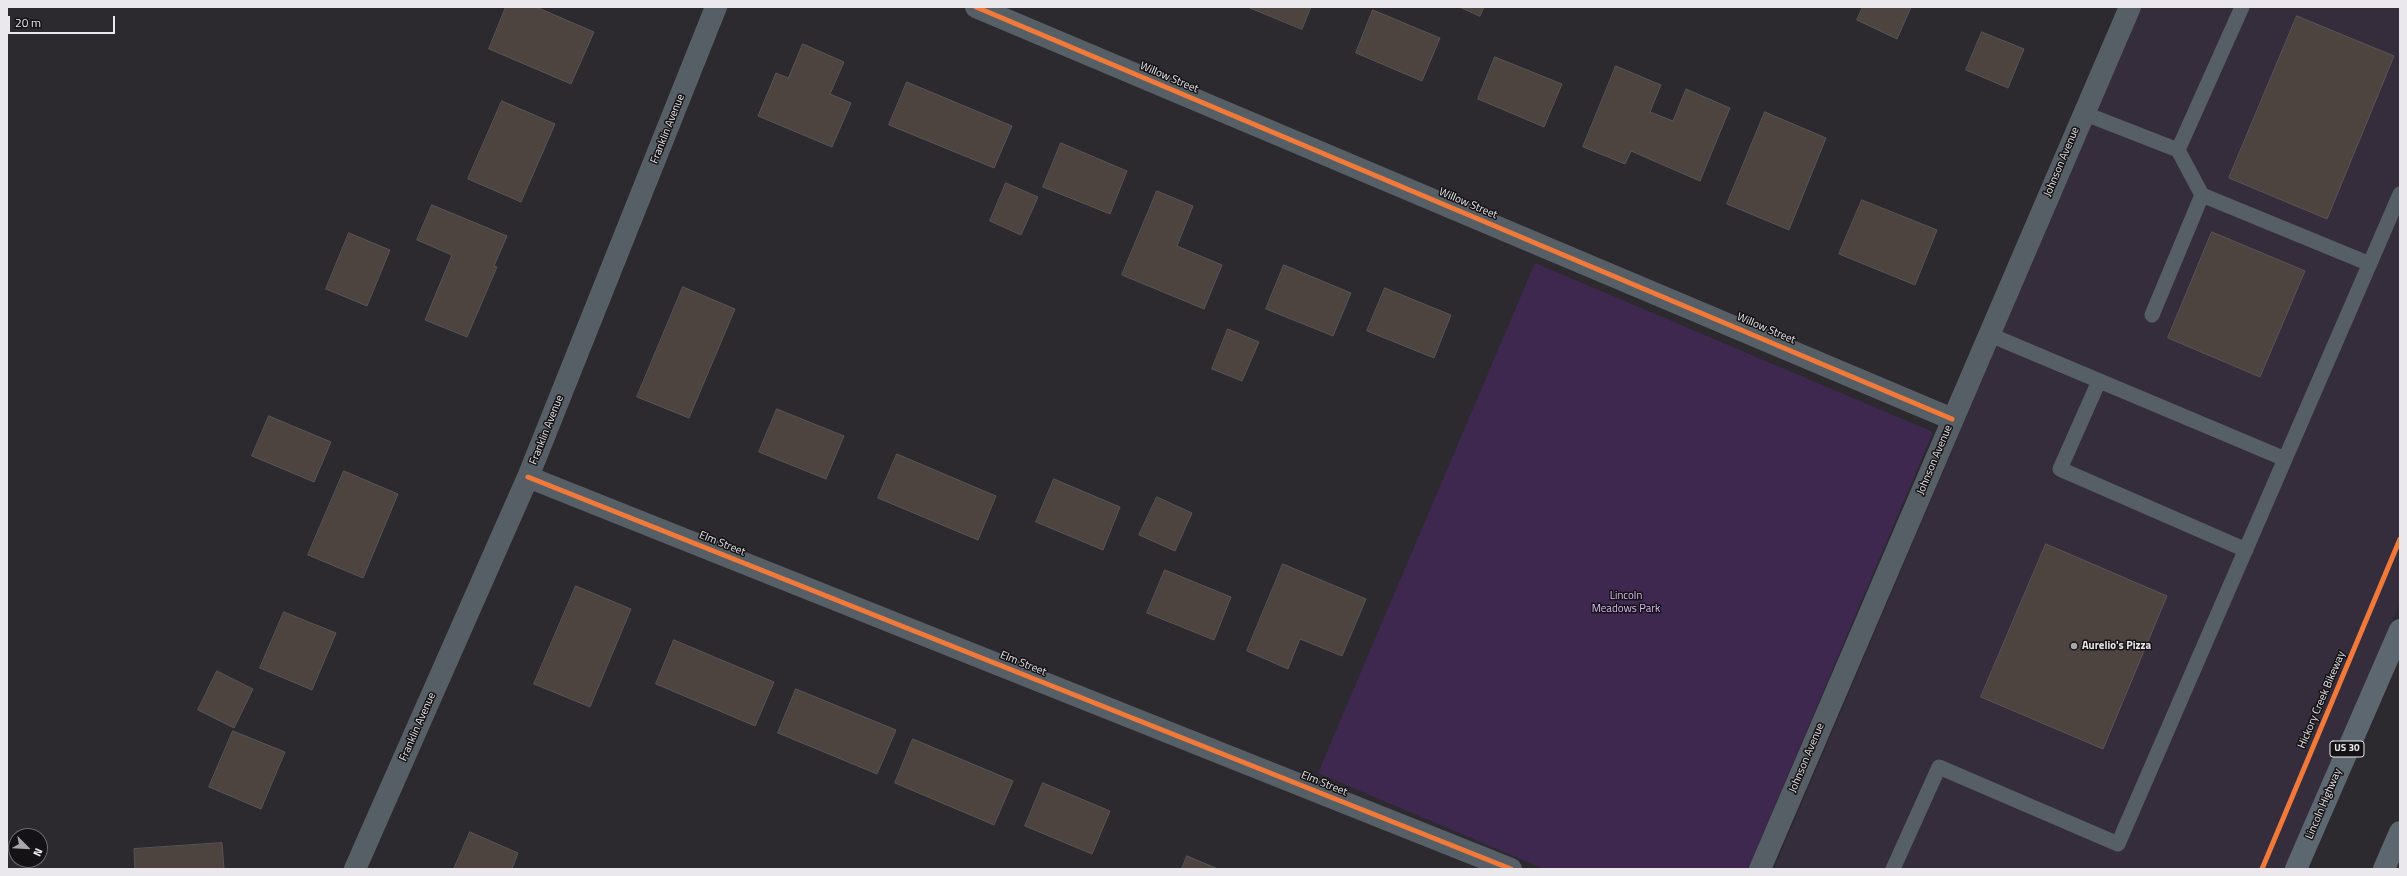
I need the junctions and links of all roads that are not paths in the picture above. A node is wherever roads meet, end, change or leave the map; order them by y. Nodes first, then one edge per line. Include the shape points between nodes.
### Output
1 (716, 7) edge
2 (976, 7) edge
3 (2130, 7) edge
4 (2242, 7) edge
5 (2083, 113) junction
6 (2178, 150) junction
7 (2400, 194) edge
8 (2202, 195) junction
9 (2370, 264) junction
10 (2152, 315) dead end
11 (1988, 334) junction
12 (2099, 381) junction
13 (1952, 418) junction
14 (2285, 459) junction
15 (528, 477) junction
16 (2246, 550) junction
17 (2400, 630) edge
18 (2400, 832) edge
19 (355, 869) edge
20 (1512, 869) edge
21 (1760, 869) edge
22 (1893, 869) edge
23 (2296, 869) edge
24 (2384, 869) edge

1 - 15 street, Franklin Avenue
2 - 13 street, Willow Street
3 - 5 street, Johnson Avenue
4 - 6 lane
5 - 6 lane
5 - 11 street, Johnson Avenue
6 - 8 lane
7 - 9 lane
8 - 9 lane
8 - 10 lane
9 - 14 lane
11 - 12 lane
11 - 13 street, Johnson Avenue
12 - 14 lane
12 - 16 lane via 2060,469
13 - 21 street, Johnson Avenue
14 - 16 lane
15 - 19 street, Franklin Avenue
15 - 20 street, Elm Street
16 - 22 lane via 2118,844 1940,767
17 - 23 main road, Lincoln Highway / US 30
18 - 24 main road

